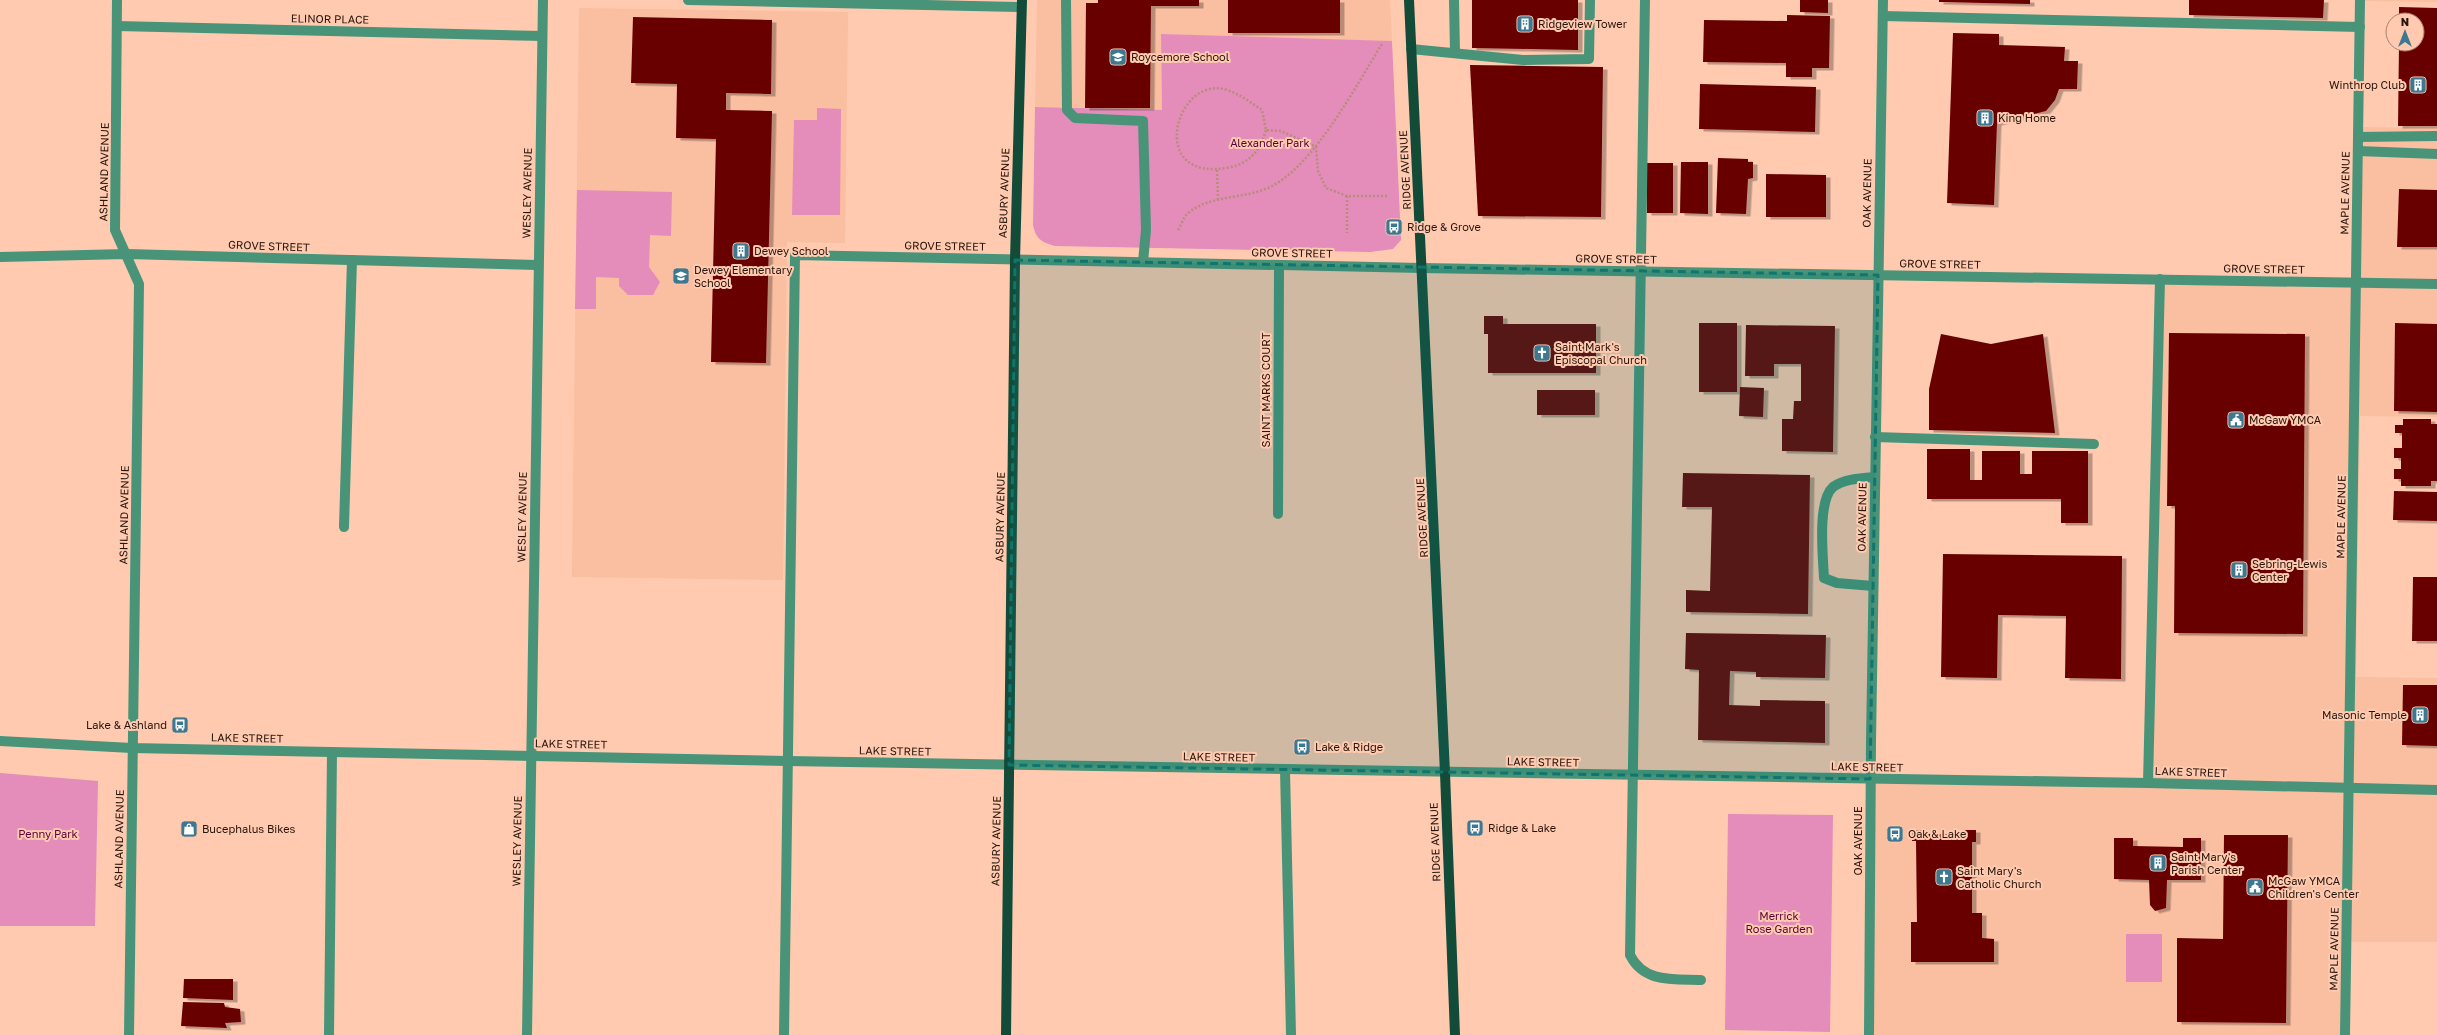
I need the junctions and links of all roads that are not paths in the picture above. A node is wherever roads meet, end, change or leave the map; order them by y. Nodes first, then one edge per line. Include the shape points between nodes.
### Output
1 (118, 0) edge
2 (543, 0) edge
3 (688, 0) edge
4 (1066, 0) edge
5 (1409, 0) edge
6 (1454, 0) edge
7 (1590, 0) edge
8 (1645, 0) edge
9 (1883, 0) edge
10 (2360, 0) edge
11 (766, 1) edge
12 (1021, 3) edge
13 (1883, 16) junction
14 (117, 26) junction
15 (2360, 27) junction
16 (542, 36) junction
17 (1411, 49) junction
18 (1455, 54) junction
19 (2437, 136) edge
20 (2358, 137) junction
21 (2358, 151) junction
22 (2437, 154) edge
23 (127, 254) junction
24 (0, 257) edge
25 (352, 260) junction
26 (1015, 260) junction
27 (1143, 262) junction
28 (537, 265) junction
29 (1279, 265) junction
30 (1422, 268) junction
31 (1641, 271) junction
32 (1878, 275) junction
33 (2160, 279) junction
34 (2356, 282) junction
35 (2437, 284) edge
36 (1875, 437) junction
37 (2094, 444) dead end
38 (1875, 476) junction
39 (1278, 514) dead end
40 (344, 527) dead end
41 (1873, 586) junction
42 (0, 742) edge
43 (132, 748) junction
44 (332, 752) junction
45 (530, 755) junction
46 (787, 761) junction
47 (1009, 765) junction
48 (1285, 770) junction
49 (1445, 773) junction
50 (1632, 776) junction
51 (1870, 779) junction
52 (2148, 783) junction
53 (2349, 788) junction
54 (2437, 790) edge
55 (1701, 980) dead end
56 (129, 1035) edge
57 (329, 1035) edge
58 (527, 1035) edge
59 (784, 1035) edge
60 (1006, 1035) edge
61 (1291, 1035) edge
62 (1455, 1035) edge
63 (1869, 1035) edge
64 (2345, 1035) edge

1 - 14 street, ASHLAND AVENUE
2 - 16 street, WESLEY AVENUE
3 - 11 street
4 - 27 street via 1067,110 1075,118 1143,121 1146,230
5 - 17 main road, RIDGE AVENUE
6 - 18 street
7 - 18 street via 1589,59 1523,60
8 - 31 street
9 - 13 street, OAK AVENUE
10 - 15 street, MAPLE AVENUE
11 - 12 street
12 - 26 main road, ASBURY AVENUE
13 - 15 street
13 - 32 street, OAK AVENUE
14 - 16 street, ELINOR PLACE
14 - 23 street, ASHLAND AVENUE via 115,230
15 - 20 street, MAPLE AVENUE
16 - 28 street, WESLEY AVENUE
17 - 18 street
17 - 30 main road, RIDGE AVENUE
19 - 20 street
20 - 21 street, MAPLE AVENUE
21 - 22 street
21 - 34 street, MAPLE AVENUE
23 - 24 street, GROVE STREET
23 - 25 street, GROVE STREET
23 - 43 street, ASHLAND AVENUE via 139,284
25 - 28 street, GROVE STREET
25 - 40 street
26 - 27 street, GROVE STREET
26 - 46 street, GROVE STREET via 795,255
26 - 47 main road, ASBURY AVENUE
27 - 29 street, GROVE STREET
28 - 45 street, WESLEY AVENUE
29 - 30 street, GROVE STREET
29 - 39 street, SAINT MARKS COURT
30 - 31 street, GROVE STREET
30 - 49 main road, RIDGE AVENUE
31 - 32 street, GROVE STREET
31 - 50 street
32 - 33 street, GROVE STREET
32 - 36 street, OAK AVENUE
33 - 34 street, GROVE STREET
33 - 52 street
34 - 35 street, GROVE STREET
34 - 53 street, MAPLE AVENUE
36 - 37 street
36 - 38 street, OAK AVENUE
38 - 41 street, OAK AVENUE
38 - 41 street via 1834,486 1826,495 1823,531 1824,578 1837,583
41 - 51 street, OAK AVENUE
42 - 43 street, LAKE STREET
43 - 44 street, LAKE STREET
43 - 56 street, ASHLAND AVENUE
44 - 45 street, LAKE STREET
44 - 57 street
45 - 46 street, LAKE STREET
45 - 58 street, WESLEY AVENUE
46 - 47 street, LAKE STREET
46 - 59 street
47 - 48 street, LAKE STREET
47 - 60 main road, ASBURY AVENUE
48 - 49 street, LAKE STREET
48 - 61 street
49 - 50 street, LAKE STREET
49 - 62 main road, RIDGE AVENUE
50 - 51 street, LAKE STREET
50 - 55 street via 1630,955 1634,963 1657,979
51 - 52 street, LAKE STREET
51 - 63 street, OAK AVENUE
52 - 53 street, LAKE STREET
53 - 54 street, LAKE STREET
53 - 64 street, MAPLE AVENUE

